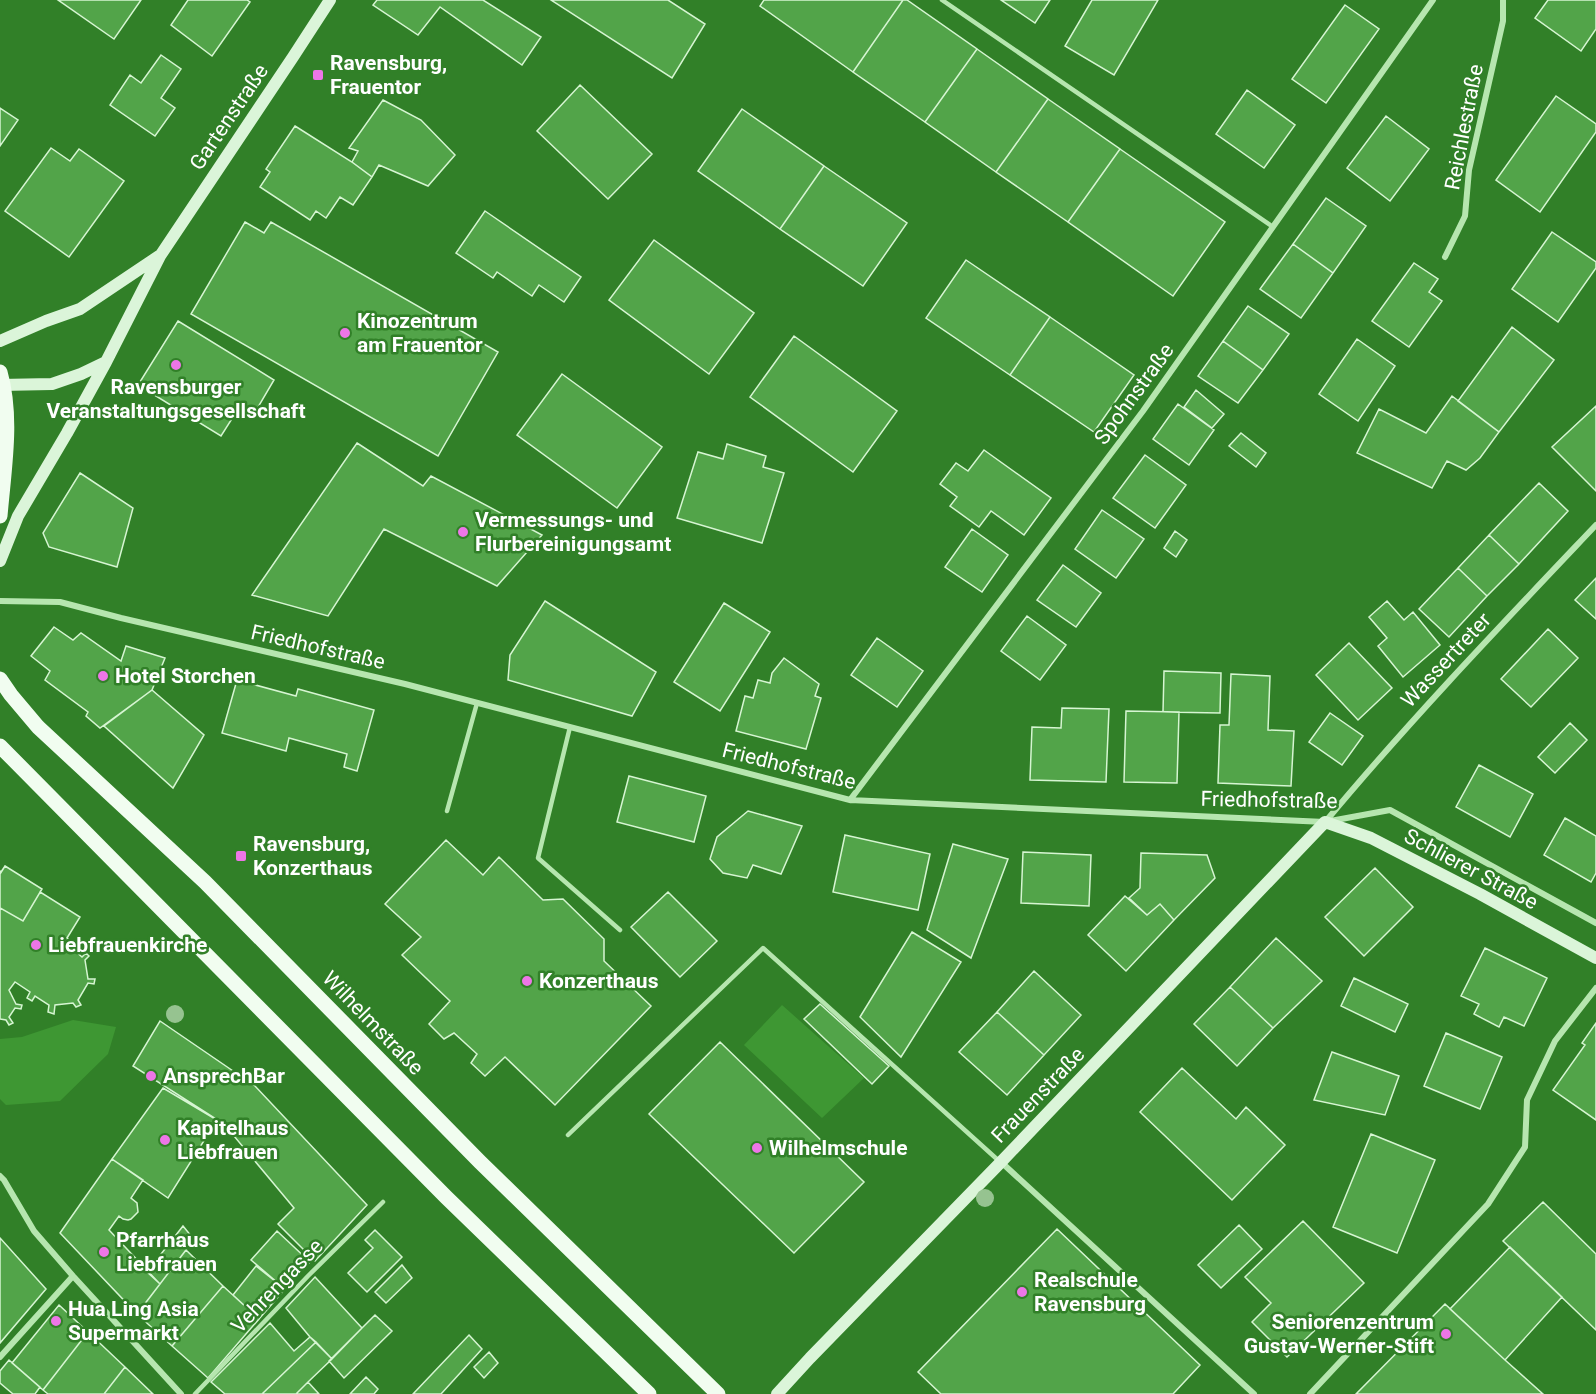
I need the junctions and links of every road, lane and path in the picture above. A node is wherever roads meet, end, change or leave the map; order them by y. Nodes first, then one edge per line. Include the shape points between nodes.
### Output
1 (330, 0) edge
2 (942, 0) edge
3 (1433, 0) edge
4 (1503, 0) edge
5 (1273, 227) junction
6 (160, 256) junction
7 (1445, 257) dead end
8 (0, 341) edge
9 (106, 362) junction
10 (1, 381) edge
11 (0, 516) edge
12 (1596, 525) edge
13 (0, 561) edge
14 (0, 601) edge
15 (0, 679) edge
16 (477, 703) junction
17 (570, 727) junction
18 (0, 747) edge
19 (850, 800) junction
20 (447, 810) dead end
21 (1325, 822) junction
22 (1596, 923) edge
23 (620, 930) dead end
24 (1596, 958) edge
25 (1596, 988) edge
26 (568, 1135) dead end
27 (1001, 1162) junction
28 (0, 1176) edge
29 (383, 1202) dead end
30 (73, 1276) junction
31 (0, 1357) edge
32 (181, 1394) edge
33 (195, 1394) edge
34 (649, 1394) edge
35 (718, 1394) edge
36 (777, 1394) edge
37 (1254, 1394) edge
38 (1310, 1394) edge

1 - 6 main road, Gartenstraße
2 - 5 lane
3 - 5 street, Spohnstraße
4 - 7 street, Reichlestraße via 1503,21 1469,170 1465,216
5 - 19 street, Spohnstraße via 1143,411
6 - 8 main road, Gartenstraße via 80,309
6 - 9 main road, Gartenstraße
9 - 10 main road via 52,384
9 - 13 main road, Gartenstraße via 18,516
10 - 11 main road via 7,435
12 - 21 street, Wassertreter via 1381,756
14 - 16 street, Friedhofstraße via 60,602
15 - 35 main road, Wilhelmstraße via 38,727 205,882 480,1162
16 - 17 street, Friedhofstraße
16 - 20 lane
17 - 19 street, Friedhofstraße
17 - 23 lane via 538,858
18 - 34 main road via 446,1197
19 - 21 street, Friedhofstraße
21 - 22 street, Friedhofstraße via 1390,810
21 - 24 main road, Schlierer Straße via 1371,838
21 - 27 main road, Frauenstraße
25 - 38 street via 1555,1041 1527,1100 1524,1147 1488,1204
26 - 27 lane via 763,948
27 - 36 main road, Frauenstraße
27 - 37 street
28 - 30 street via 34,1231
29 - 33 lane, Vehrengasse
30 - 31 street
30 - 32 street

